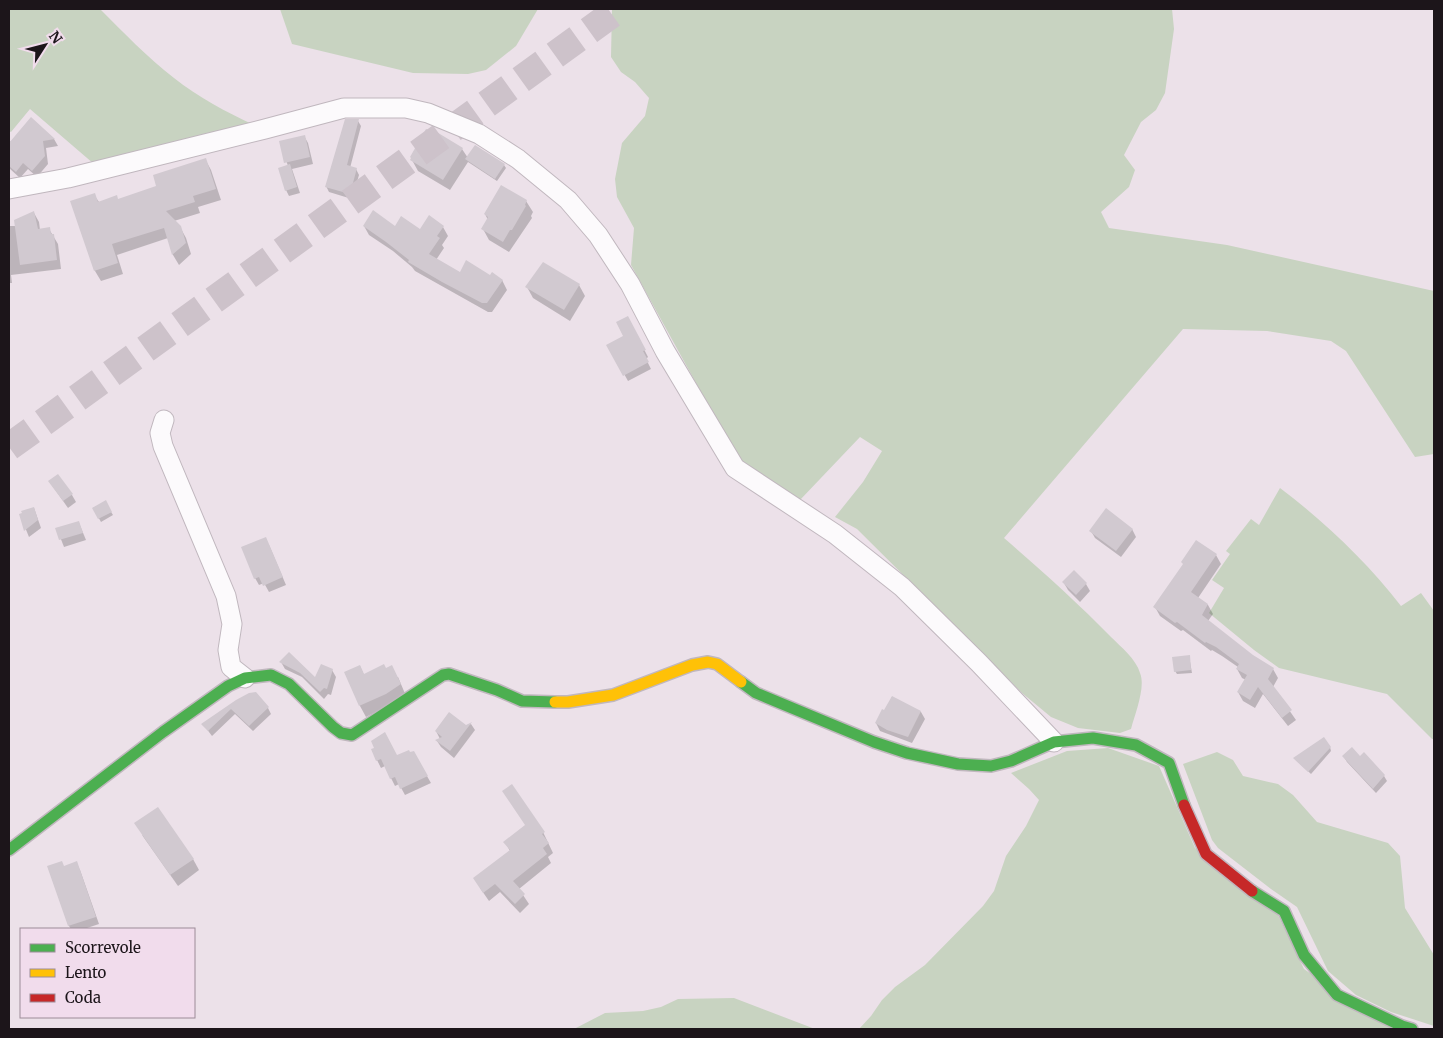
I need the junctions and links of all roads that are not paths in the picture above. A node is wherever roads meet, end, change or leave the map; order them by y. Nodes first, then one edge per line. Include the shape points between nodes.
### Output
1 (9, 189) edge
2 (164, 420) dead end
3 (245, 678) junction
4 (1054, 742) junction
5 (9, 850) edge
6 (1412, 1029) edge

1 - 4 street via 68,178 344,108 406,108 428,113 480,134 568,200 598,234 735,468 835,534 902,587
2 - 3 street via 160,433 163,446 226,596 232,624 228,650 232,667
3 - 4 street via 271,675 289,684 341,734 352,735 450,674 522,701 568,702 613,695 692,664 708,662 717,664 756,694 907,753 958,764 991,766
3 - 5 street via 228,686 163,732
4 - 6 street via 1093,738 1136,745 1169,763 1206,854 1244,886 1284,911 1304,955 1337,995

